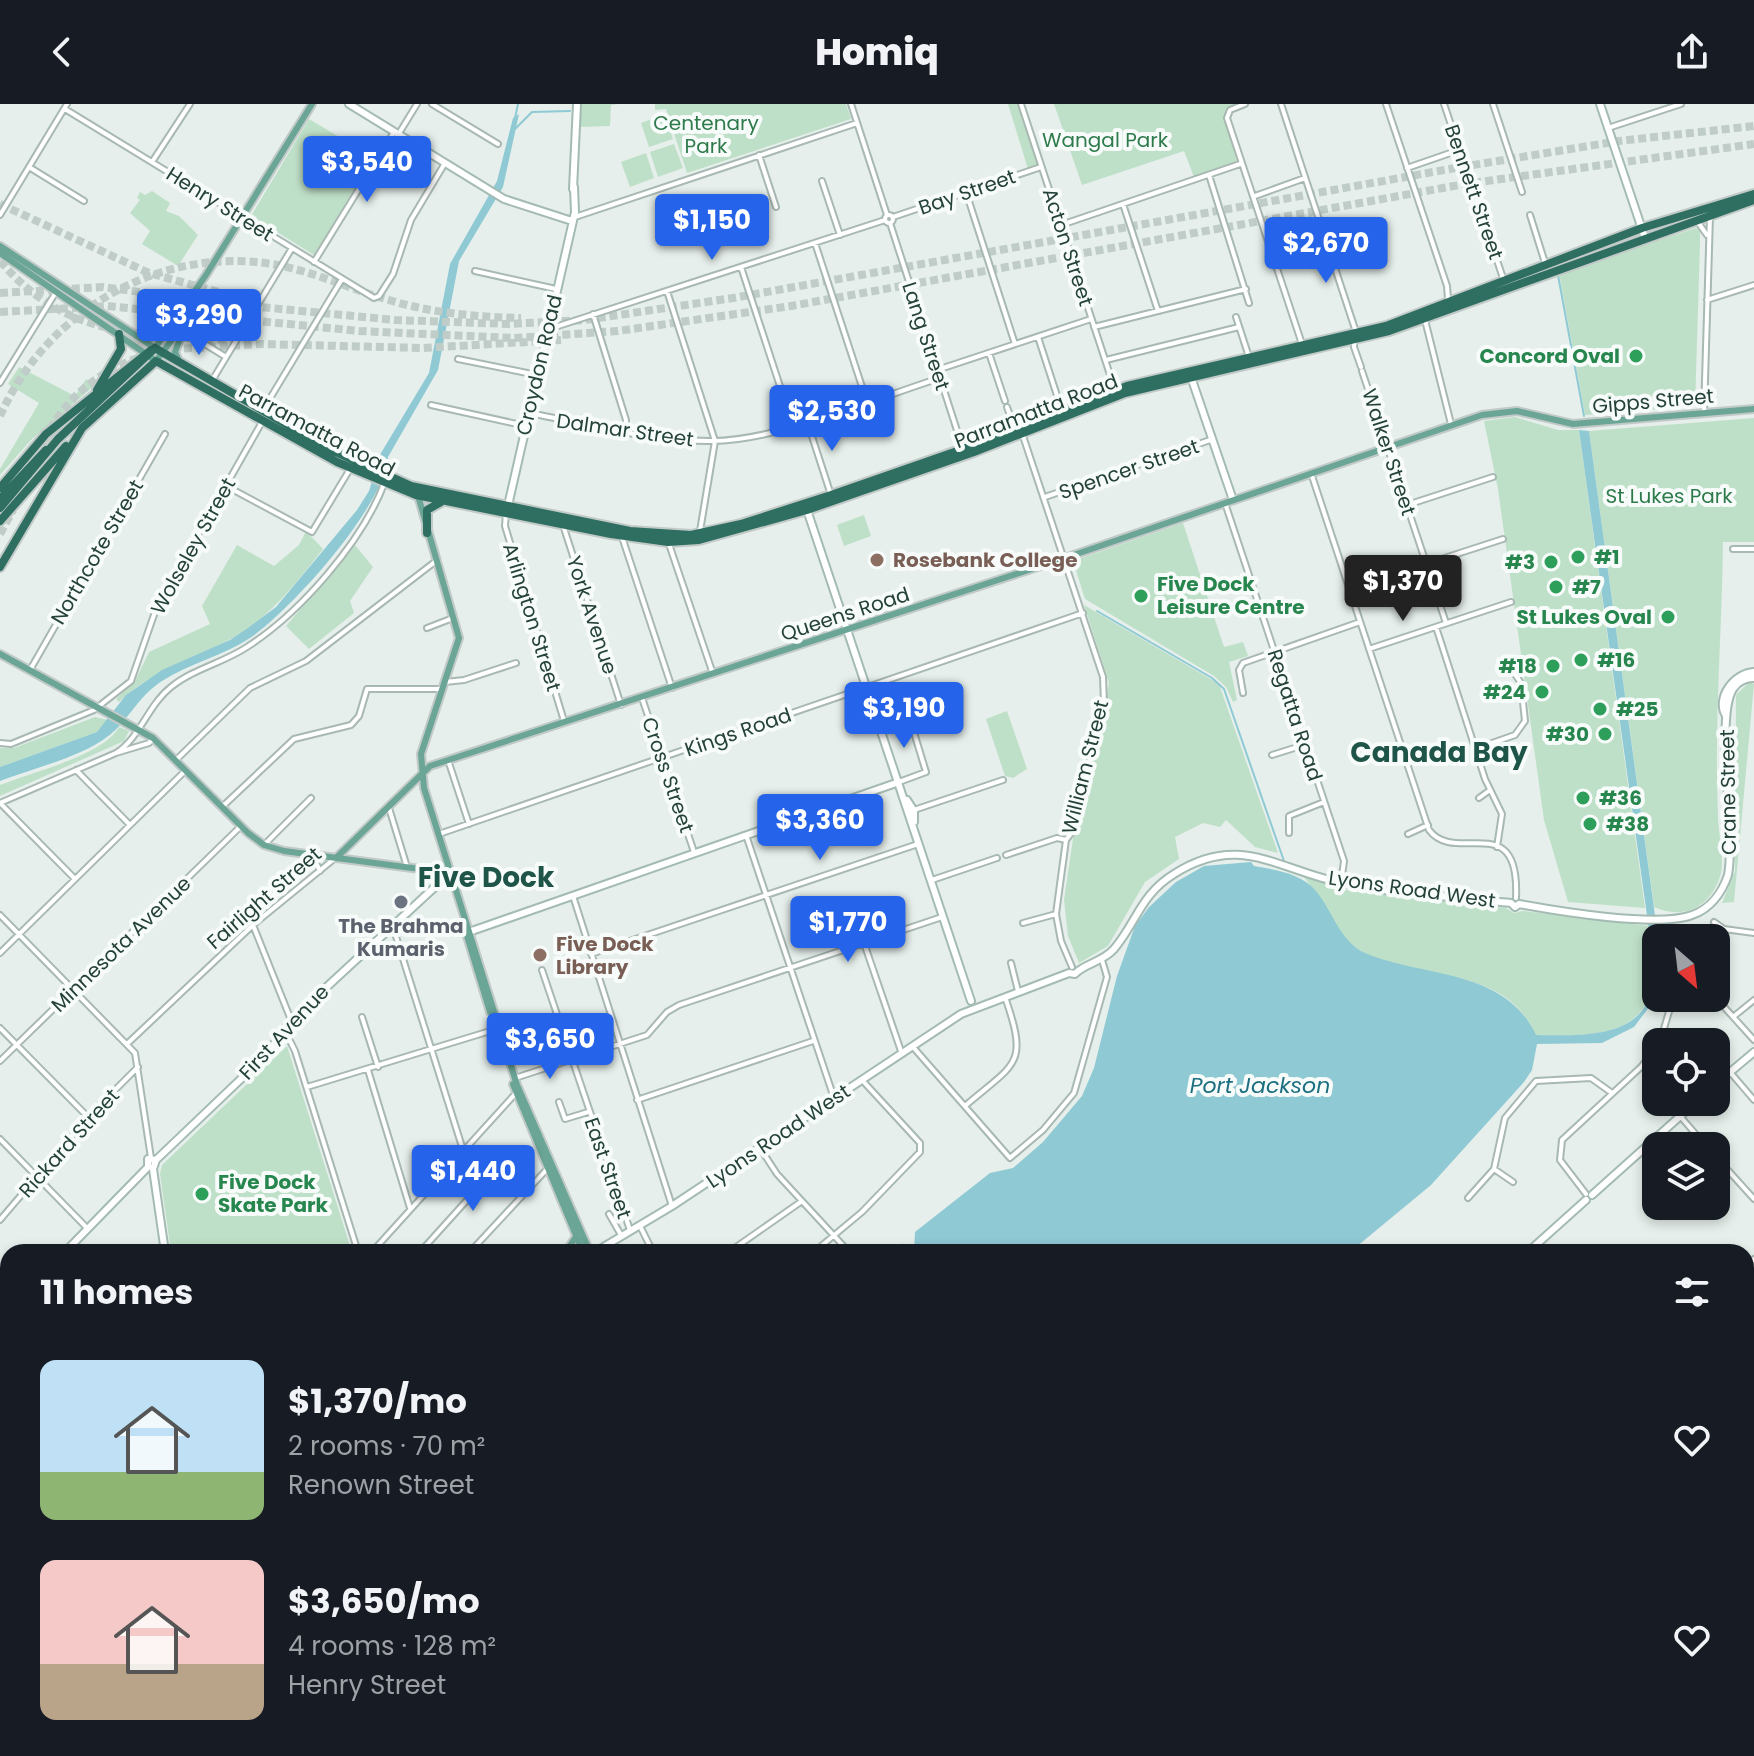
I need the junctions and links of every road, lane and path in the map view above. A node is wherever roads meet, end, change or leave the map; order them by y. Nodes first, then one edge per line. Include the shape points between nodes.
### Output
1 (190, 104) edge
2 (312, 104) edge
3 (349, 104) edge
4 (417, 104) edge
5 (432, 104) edge
6 (575, 104) edge
7 (851, 104) edge
8 (1021, 104) edge
9 (1245, 104) edge
10 (1281, 104) edge
11 (1386, 104) edge
12 (1444, 104) edge
13 (1493, 104) edge
14 (1600, 104) edge
15 (1657, 104) edge
16 (1681, 104) edge
17 (66, 106) edge
18 (1660, 111) junction
19 (857, 123) junction
20 (1608, 128) junction
21 (396, 133) junction
22 (498, 144) dead end
23 (1459, 150) junction
24 (759, 155) junction
25 (152, 162) junction
26 (445, 163) junction
27 (1240, 163) junction
28 (29, 167) junction
29 (1041, 167) junction
30 (1407, 168) junction
31 (1209, 175) junction
32 (1305, 178) junction
33 (822, 181) dead end
34 (966, 192) junction
35 (1522, 192) dead end
36 (1754, 194) edge
37 (1254, 197) junction
38 (1754, 200) edge
39 (84, 201) dead end
40 (1123, 204) junction
41 (776, 207) dead end
42 (0, 215) edge
43 (1530, 215) dead end
44 (1710, 216) junction
45 (242, 217) junction
46 (572, 219) junction
47 (889, 219) junction
48 (1697, 221) junction
49 (1061, 225) junction
50 (1642, 228) junction
51 (840, 235) junction
52 (1707, 235) junction
53 (1645, 238) junction
54 (815, 243) junction
55 (0, 246) edge
56 (292, 248) junction
57 (0, 253) edge
58 (1585, 254) junction
59 (314, 262) junction
60 (741, 267) junction
61 (1547, 268) junction
62 (475, 271) dead end
63 (342, 279) junction
64 (1504, 281) junction
65 (1754, 285) edge
66 (1447, 286) junction
67 (197, 287) junction
68 (556, 289) junction
69 (1246, 289) junction
70 (667, 291) junction
71 (56, 292) junction
72 (1458, 298) junction
73 (1706, 300) junction
74 (1448, 302) junction
75 (1249, 303) dead end
76 (1158, 311) junction
77 (593, 314) junction
78 (1236, 317) dead end
79 (1424, 318) junction
80 (1092, 319) junction
81 (1094, 327) junction
82 (1239, 327) junction
83 (180, 329) junction
84 (547, 329) junction
85 (119, 334) junction
86 (1038, 336) junction
87 (1354, 338) junction
88 (1015, 344) junction
89 (1303, 346) junction
90 (989, 353) junction
91 (161, 354) junction
92 (226, 357) junction
93 (1249, 357) junction
94 (458, 359) dead end
95 (1105, 360) junction
96 (937, 370) junction
97 (537, 375) junction
98 (1191, 377) junction
99 (940, 378) junction
100 (211, 381) junction
101 (0, 383) edge
102 (1115, 390) junction
103 (94, 393) junction
104 (867, 402) junction
105 (431, 405) dead end
106 (1754, 409) edge
107 (1062, 411) junction
108 (1704, 413) junction
109 (528, 415) junction
110 (263, 416) junction
111 (807, 421) junction
112 (1555, 421) joint
113 (1451, 425) junction
114 (526, 426) junction
115 (793, 426) junction
116 (82, 428) junction
117 (1018, 432) junction
118 (626, 433) junction
119 (165, 434) dead end
120 (58, 439) junction
121 (1213, 439) junction
122 (715, 441) junction
123 (1387, 447) junction
124 (963, 449) junction
125 (350, 469) junction
126 (364, 471) junction
127 (1311, 473) junction
128 (1493, 477) dead end
129 (383, 480) junction
130 (226, 486) junction
131 (0, 488) edge
132 (417, 492) junction
133 (831, 495) junction
134 (1044, 498) junction
135 (0, 499) edge
136 (1233, 500) junction
137 (442, 502) junction
138 (1225, 503) junction
139 (1407, 505) junction
140 (806, 507) junction
141 (0, 508) tunnel mouth
142 (506, 510) junction
143 (0, 521) edge
144 (563, 525) junction
145 (427, 533) junction
146 (700, 533) junction
147 (621, 535) junction
148 (1503, 539) dead end
149 (668, 542) junction
150 (1733, 549) dead end
151 (1754, 549) edge
152 (1065, 558) junction
153 (437, 560) junction
154 (1426, 564) junction
155 (0, 567) edge
156 (1511, 602) dead end
157 (1083, 613) junction
158 (456, 618) junction
159 (1360, 622) junction
160 (1446, 623) junction
161 (1436, 627) junction
162 (427, 628) dead end
163 (847, 630) junction
164 (1369, 649) junction
165 (1274, 652) junction
166 (0, 654) edge
167 (516, 663) dead end
168 (1510, 667) dead end
169 (30, 670) junction
170 (713, 674) junction
171 (1754, 675) edge
172 (444, 686) junction
173 (672, 688) junction
174 (867, 688) junction
175 (1243, 693) dead end
176 (642, 698) junction
177 (621, 705) junction
178 (98, 708) junction
179 (564, 721) junction
180 (912, 726) dead end
181 (137, 728) junction
182 (153, 738) junction
183 (2, 744) edge
184 (1304, 745) junction
185 (1475, 749) junction
186 (116, 753) junction
187 (1272, 755) dead end
188 (662, 758) junction
189 (176, 760) junction
190 (448, 760) junction
191 (76, 770) junction
192 (186, 770) junction
193 (421, 775) junction
194 (1003, 780) dead end
195 (899, 782) junction
196 (1490, 790) junction
197 (311, 798) dead end
198 (1479, 798) dead end
199 (1324, 802) junction
200 (0, 803) edge
201 (222, 807) junction
202 (389, 808) junction
203 (911, 811) junction
204 (469, 824) junction
205 (130, 825) junction
206 (1428, 825) junction
207 (241, 826) junction
208 (1289, 833) dead end
209 (437, 834) junction
210 (1408, 834) dead end
211 (746, 835) junction
212 (1066, 840) junction
213 (920, 843) junction
214 (264, 845) junction
215 (1497, 847) junction
216 (694, 852) junction
217 (312, 855) junction
218 (1006, 855) dead end
219 (336, 858) junction
220 (997, 858) dead end
221 (407, 867) junction
222 (320, 873) junction
223 (450, 873) junction
224 (75, 879) junction
225 (932, 880) junction
226 (1341, 883) junction
227 (766, 894) junction
228 (573, 896) junction
229 (1515, 902) junction
230 (1056, 914) junction
231 (0, 915) edge
232 (944, 916) junction
233 (1660, 920) joint
234 (1714, 922) dead end
235 (1023, 923) dead end
236 (253, 925) junction
237 (393, 926) junction
238 (468, 932) junction
239 (1754, 933) edge
240 (19, 934) junction
241 (864, 943) junction
242 (0, 953) edge
243 (591, 954) junction
244 (1102, 960) junction
245 (1011, 963) dead end
246 (790, 968) junction
247 (542, 970) dead end
248 (1073, 970) junction
249 (73, 990) junction
250 (1018, 991) junction
251 (1004, 996) junction
252 (1754, 1000) edge
253 (974, 1004) junction
254 (1729, 1012) edge
255 (362, 1017) dead end
256 (1733, 1017) junction
257 (291, 1020) junction
258 (0, 1028) edge
259 (283, 1029) junction
260 (498, 1029) junction
261 (1754, 1040) edge
262 (814, 1041) junction
263 (127, 1044) junction
264 (620, 1044) junction
265 (17, 1045) junction
266 (913, 1047) junction
267 (431, 1050) junction
268 (1754, 1052) edge
269 (902, 1054) junction
270 (571, 1060) junction
271 (0, 1061) edge
272 (1642, 1062) edge
273 (138, 1067) junction
274 (378, 1067) junction
275 (368, 1070) junction
276 (1730, 1072) joint
277 (515, 1078) junction
278 (862, 1080) junction
279 (307, 1088) junction
280 (516, 1093) junction
281 (1612, 1093) junction
282 (834, 1098) junction
283 (637, 1100) junction
284 (1754, 1100) edge
285 (559, 1102) dead end
286 (965, 1106) junction
287 (588, 1112) junction
288 (1680, 1116) joint
289 (88, 1117) junction
290 (1694, 1132) edge
291 (0, 1139) edge
292 (759, 1148) junction
293 (463, 1150) junction
294 (154, 1159) junction
295 (504, 1159) dead end
296 (549, 1167) junction
297 (150, 1168) junction
298 (1494, 1169) junction
299 (1730, 1172) edge
300 (37, 1177) junction
301 (1513, 1182) dead end
302 (1588, 1196) junction
303 (1468, 1198) dead end
304 (1754, 1199) edge
305 (802, 1201) junction
306 (672, 1206) junction
307 (410, 1208) junction
308 (609, 1214) dead end
309 (0, 1220) edge
310 (638, 1225) junction
311 (87, 1228) junction
312 (630, 1230) junction
313 (832, 1234) junction
314 (621, 1235) junction
315 (576, 1237) junction
316 (72, 1244) edge
317 (164, 1244) edge
318 (356, 1244) edge
319 (381, 1244) edge
320 (427, 1244) edge
321 (477, 1244) edge
322 (571, 1244) edge
323 (579, 1244) edge
324 (589, 1244) edge
325 (606, 1244) edge
326 (650, 1244) edge
327 (740, 1244) edge
328 (822, 1244) edge
329 (841, 1244) edge
330 (1537, 1244) edge

1 - 25 street
2 - 45 main road
3 - 21 main road
4 - 21 street
5 - 22 street
6 - 46 main road, Croydon Road
7 - 19 street, Lang Street
8 - 29 street, Acton Street
9 - 27 street via 1227,116
10 - 32 street, Walker Street
11 - 30 street
12 - 23 street, Bennett Street
13 - 35 street
14 - 20 main road
15 - 18 street
16 - 18 street
17 - 25 street, Henry Street
17 - 28 street
18 - 20 street
19 - 24 street
19 - 47 street, Lang Street
20 - 50 main road
21 - 26 main road
21 - 59 street
23 - 30 street
23 - 64 street, Bennett Street
24 - 41 street
24 - 46 street
25 - 45 street, Henry Street
26 - 46 main road via 504,199
26 - 63 street, Henry Street via 411,220 393,274 376,298
27 - 31 street
27 - 37 street
28 - 39 street
28 - 42 street
29 - 34 street, Bay Street
29 - 49 street, Acton Street
30 - 66 street
31 - 40 street
31 - 69 street
32 - 37 street
32 - 87 street, Walker Street
33 - 51 street
34 - 47 street, Bay Street
34 - 88 street
36 - 50 highway, Parramatta Road
37 - 89 street
38 - 44 highway, Parramatta Road
40 - 49 street
40 - 76 street
43 - 61 street
44 - 48 highway, Parramatta Road
44 - 52 street
45 - 56 street, Henry Street
45 - 67 main road
46 - 68 main road, Croydon Road
47 - 51 street, Bay Street
47 - 96 street, Lang Street
48 - 52 street
48 - 53 highway, Parramatta Road
49 - 80 street, Acton Street
50 - 53 main road
50 - 58 highway, Parramatta Road
51 - 54 street, Bay Street
52 - 73 street
53 - 58 highway, Parramatta Road
54 - 60 street, Bay Street
54 - 104 street
55 - 91 main road, Parramatta Road
56 - 59 street, Henry Street
56 - 92 street
57 - 71 main road, Parramatta Road
58 - 61 highway, Parramatta Road
59 - 63 street, Henry Street
60 - 70 street, Bay Street
60 - 115 street
61 - 64 highway, Parramatta Road
61 - 79 highway, Parramatta Road
62 - 68 street
63 - 110 street, Wolseley Street
64 - 72 highway, Parramatta Road
65 - 73 street
66 - 72 street
66 - 74 street
67 - 83 main road
67 - 91 main road
68 - 84 main road, Croydon Road
69 - 75 street
69 - 76 street
70 - 77 street, Bay Street
70 - 122 street
71 - 85 main road, Parramatta Road
71 - 101 street
72 - 74 highway, Parramatta Road
73 - 108 street
74 - 87 highway, Parramatta Road
76 - 81 street
77 - 84 street, Bay Street
77 - 118 street
78 - 82 street
79 - 87 highway, Parramatta Road
79 - 113 street
80 - 81 street, Acton Street
80 - 86 street
81 - 95 street, Acton Street
82 - 93 street
82 - 95 street
83 - 91 main road
83 - 91 main road via 175,352
83 - 92 street
84 - 97 main road, Croydon Road
85 - 91 main road, Parramatta Road
85 - 103 highway via 121,349
86 - 88 street
86 - 107 street
87 - 89 highway, Parramatta Road
87 - 98 highway, Parramatta Road
87 - 123 street, Walker Street
88 - 90 street
89 - 93 highway, Parramatta Road
90 - 96 street
90 - 117 street, William Street
91 - 100 highway, Parramatta Road
91 - 103 highway
91 - 110 highway, Parramatta Road via 175,373
91 - 116 highway
91 - 120 highway
92 - 100 street
93 - 102 highway, Parramatta Road
94 - 97 street
95 - 102 street, Acton Street
96 - 99 street, Lang Street
97 - 109 main road, Croydon Road
98 - 117 highway, Parramatta Road via 1125,393
98 - 121 main road
99 - 104 street, Dalmar Street
99 - 124 street, Lang Street
100 - 110 highway, Parramatta Road
102 - 107 highway, Parramatta Road
103 - 131 highway via 46,434
104 - 111 street, Dalmar Street
105 - 114 street
106 - 108 main road, Gipps Street
107 - 117 highway, Parramatta Road
108 - 112 main road, Gipps Street
109 - 114 main road, Croydon Road
109 - 118 street, Dalmar Street
110 - 125 highway, Parramatta Road
110 - 126 highway, Parramatta Road
110 - 130 street, Wolseley Street
111 - 115 street, Dalmar Street
111 - 133 street
112 - 113 main road, Queens Road via 1507,410
113 - 123 main road, Queens Road
114 - 142 main road, Croydon Road
115 - 122 street, Dalmar Street
116 - 143 highway
116 - 155 highway
117 - 124 highway, Parramatta Road
117 - 134 street, William Street
117 - 140 highway, Parramatta Road
118 - 122 street, Dalmar Street
119 - 169 street, Northcote Street
120 - 135 highway
120 - 141 highway
121 - 134 street, Spencer Street
121 - 136 main road
122 - 146 street
123 - 127 main road, Queens Road
123 - 139 street, Walker Street
124 - 133 highway, Parramatta Road
125 - 126 highway, Parramatta Road
125 - 130 street via 312,532
126 - 129 highway, Parramatta Road
127 - 136 main road, Queens Road
127 - 159 street
128 - 139 street
129 - 132 highway, Parramatta Road
129 - 181 street via 363,527 289,616 244,650 175,684
130 - 178 street, Wolseley Street via 156,609 133,678
132 - 137 highway, Parramatta Road
132 - 142 highway, Parramatta Road
132 - 145 main road
133 - 140 highway, Parramatta Road
134 - 152 street, William Street
136 - 138 main road, Queens Road
137 - 142 highway, Parramatta Road
137 - 145 highway via 427,510
138 - 152 main road, Queens Road
138 - 165 street, Regatta Road
139 - 154 street, Walker Street
140 - 146 highway, Parramatta Road
140 - 149 highway, Parramatta Road via 718,537
140 - 163 main road
142 - 144 highway, Parramatta Road
142 - 146 highway, Parramatta Road via 660,535
142 - 179 street, Arlington Street via 505,526
144 - 147 highway, Parramatta Road
144 - 177 street, York Avenue
145 - 153 main road
147 - 149 highway, Parramatta Road
147 - 173 street
148 - 154 street
149 - 170 street
150 - 151 street
152 - 157 street, William Street
152 - 163 main road, Queens Road
153 - 158 main road
153 - 189 street via 306,661 250,688
154 - 160 street, Walker Street
156 - 160 street
157 - 174 street, Kings Road
157 - 212 street, William Street via 1101,667 1104,704
158 - 162 street
158 - 172 main road via 459,645
159 - 164 street
159 - 165 street
160 - 161 street
161 - 164 street
161 - 185 street
163 - 170 main road, Queens Road
163 - 174 main road
164 - 206 street
165 - 175 street via 1240,664
165 - 184 street, Regatta Road
166 - 169 main road
167 - 172 street
168 - 185 street via 1521,683 1525,721 1515,735
169 - 178 main road
170 - 173 main road, Queens Road
171 - 233 main road, Crane Street via 1733,688 1726,716 1728,875 1703,910 1682,919
172 - 193 main road via 423,744
172 - 201 street via 367,689 356,721 294,739
173 - 176 main road, Queens Road
174 - 188 street, Kings Road
174 - 195 main road
176 - 177 main road, Queens Road
176 - 188 street, Cross Street
177 - 179 main road, Queens Road
178 - 181 main road
178 - 183 street, Wolseley Street
179 - 190 main road, Queens Road
180 - 195 street via 926,772
181 - 182 main road
181 - 186 street
182 - 186 street
182 - 189 main road
184 - 187 street
184 - 199 street, Regatta Road
185 - 196 street
186 - 191 street
188 - 204 street, Kings Road
188 - 216 street, Cross Street
189 - 192 main road
190 - 193 main road, Queens Road
190 - 204 street
191 - 200 street
191 - 205 street
192 - 201 main road
192 - 205 street
193 - 202 main road, Fairlight Street
193 - 209 main road
194 - 203 street
195 - 203 main road
195 - 211 main road
196 - 198 street
196 - 215 street via 1502,814
197 - 214 street
199 - 208 street via 1289,816
199 - 226 street, Regatta Road via 1344,861
200 - 224 street
201 - 207 main road
202 - 219 main road, Fairlight Street
202 - 221 street
203 - 213 main road
204 - 209 street, Kings Road
205 - 224 street
206 - 210 street
206 - 215 street via 1440,838
207 - 214 main road
207 - 249 street, Minnesota Avenue
209 - 223 main road
211 - 216 main road
211 - 227 street
212 - 218 street via 1057,838
212 - 230 street, William Street
213 - 225 main road
213 - 227 street
214 - 217 main road
215 - 229 street via 1516,867
216 - 228 main road
217 - 219 main road
217 - 222 street
219 - 221 main road
219 - 222 street, Fairlight Street
220 - 225 street
221 - 223 main road
222 - 236 street, Fairlight Street
223 - 237 main road, First Avenue
223 - 238 main road
224 - 240 street
225 - 232 main road
226 - 229 main road, Lyons Road West
226 - 244 main road, Lyons Road West via 1280,862 1230,854 1206,859 1175,873 1142,902
227 - 243 street
227 - 246 street
228 - 238 main road
228 - 243 street
229 - 233 main road, Lyons Road West
230 - 235 street
230 - 248 street, William Street
231 - 240 street
232 - 241 street
232 - 253 main road
234 - 239 street via 1724,929
236 - 257 street
236 - 263 street, Fairlight Street
237 - 257 main road, First Avenue
237 - 267 street
238 - 260 main road
240 - 242 street
240 - 249 street
241 - 246 street
241 - 269 street
243 - 264 street
244 - 248 main road, Lyons Road West
244 - 286 street via 1107,977 1074,1093 1043,1130 1010,1158
245 - 250 street
246 - 262 street
246 - 264 street via 679,1005 650,1034
247 - 270 street, East Street
248 - 250 main road, Lyons Road West
249 - 263 street
249 - 265 street, Minnesota Avenue
250 - 251 main road, Lyons Road West
251 - 253 main road, Lyons Road West
251 - 286 street via 1016,1025 1017,1053 1007,1069
252 - 256 street
253 - 266 main road, Lyons Road West
254 - 256 street
255 - 274 street
256 - 261 street
257 - 259 main road, First Avenue
258 - 265 street
259 - 279 street via 291,1038
259 - 294 main road, First Avenue via 266,1055
260 - 267 street
260 - 277 main road
260 - 280 main road
262 - 282 street
262 - 283 street
263 - 273 street
264 - 270 street
264 - 283 street
265 - 271 street, Minnesota Avenue
265 - 289 street
266 - 269 main road, Lyons Road West
266 - 286 street
267 - 274 street
267 - 293 street
268 - 276 main road
269 - 278 main road, Lyons Road West
270 - 277 street
270 - 287 street, East Street
272 - 281 street
273 - 289 street, Rickard Street
273 - 294 street
274 - 275 street
275 - 279 street
275 - 307 street
276 - 284 street
277 - 296 main road
278 - 282 main road, Lyons Road West
278 - 313 street via 921,1148 862,1212
279 - 318 street
280 - 293 street
280 - 296 main road
281 - 298 street via 1591,1078 1536,1081 1505,1118
281 - 302 street via 1566,1133 1560,1146 1563,1167
282 - 292 main road, Lyons Road West
283 - 306 street
285 - 287 street via 565,1119
287 - 312 street, East Street
288 - 290 street
288 - 302 main road
289 - 300 street, Rickard Street
291 - 300 street
292 - 305 street
292 - 306 main road, Lyons Road West
293 - 307 street
294 - 297 main road
295 - 320 street
296 - 315 main road
296 - 321 street
296 - 324 main road
297 - 311 main road
297 - 317 main road
298 - 301 street
298 - 303 street
299 - 304 street
300 - 309 street, Rickard Street
300 - 311 street
302 - 330 main road
305 - 313 street
305 - 327 street
306 - 310 main road, Lyons Road West
307 - 319 street
308 - 314 street
310 - 312 main road, Lyons Road West
310 - 326 street
311 - 316 main road
312 - 314 main road, Lyons Road West
313 - 328 street
313 - 329 street
314 - 325 main road, Lyons Road West
315 - 322 main road
315 - 323 main road

